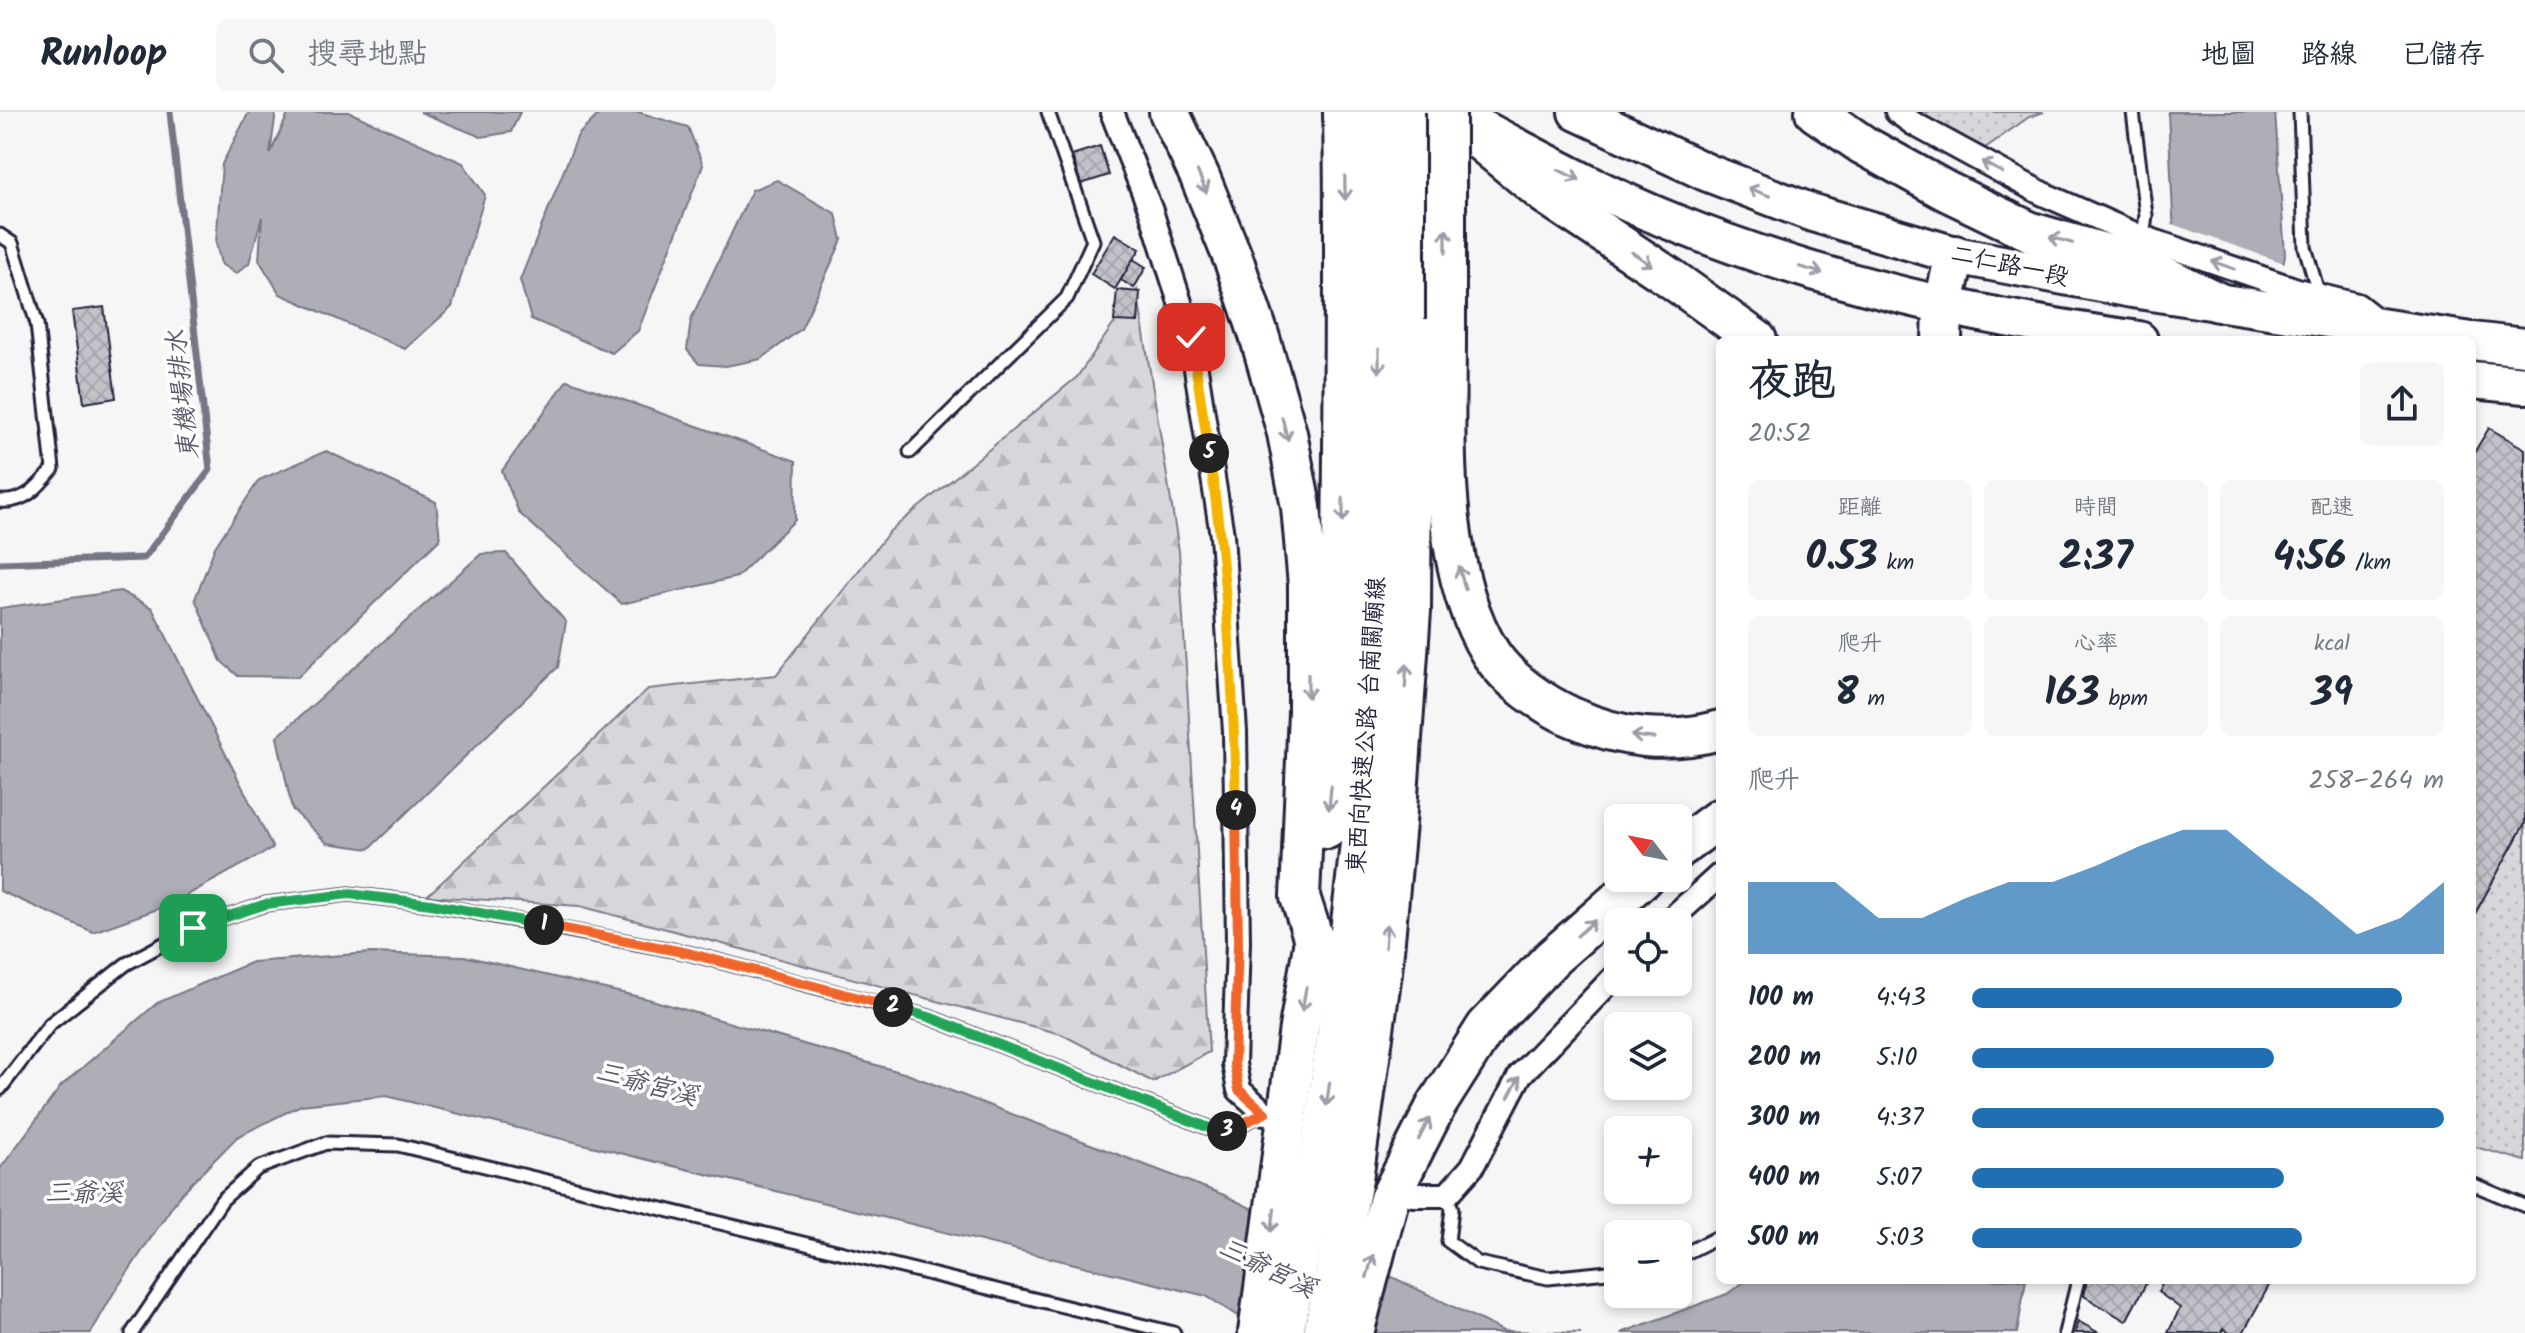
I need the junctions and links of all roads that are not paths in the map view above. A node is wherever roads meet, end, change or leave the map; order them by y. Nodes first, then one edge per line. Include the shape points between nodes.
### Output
1 (1048, 112) edge
2 (1112, 112) edge
3 (1169, 112) edge
4 (1343, 112) edge
5 (1379, 112) edge
6 (1414, 112) edge
7 (1447, 112) edge
8 (1577, 112) edge
9 (1815, 112) edge
10 (1897, 112) edge
11 (2133, 112) edge
12 (2300, 112) edge
13 (0, 235) edge
14 (2139, 248) junction
15 (1955, 255) junction
16 (2303, 300) junction
17 (2218, 302) joint
18 (1430, 310) junction
19 (1942, 324) edge
20 (1751, 336) edge
21 (2094, 336) edge
22 (2437, 336) edge
23 (2476, 341) edge
24 (2525, 347) edge
25 (2476, 380) edge
26 (2525, 385) edge
27 (910, 452) dead end
28 (0, 501) edge
29 (1716, 731) edge
30 (1716, 821) edge
31 (1692, 839) edge
32 (1716, 879) edge
33 (1627, 892) edge
34 (1683, 908) edge
35 (1314, 940) junction
36 (1604, 988) edge
37 (0, 1089) edge
38 (1274, 1128) junction
39 (2476, 1186) edge
40 (1447, 1195) junction
41 (1401, 1197) junction
42 (2525, 1206) edge
43 (1716, 1238) edge
44 (1692, 1250) edge
45 (1604, 1272) edge
46 (2077, 1284) edge
47 (132, 1333) edge
48 (1174, 1333) edge
49 (1258, 1333) edge
50 (1284, 1333) edge
51 (1323, 1333) edge
52 (1354, 1333) edge
53 (2065, 1333) edge

1 - 27 lane via 1093,241 1067,298
2 - 38 street via 1151,211 1191,337 1222,535 1235,732 1234,1064 1239,1090
3 -> 35 highway via 1252,312 1287,433 1301,507 1308,585 1308,712 1300,897
4 -> 35 highway via 1342,559 1330,800
5 -> 50 highway, 東西向快速公路 台南關廟線 via 1377,577 1364,809 1319,1161
6 - 18 highway, 東西向快速公路 台南關廟線
18 -> 7 highway, bridge
7 -> 19 main road, 二仁路一段 via 1675,223
7 -> 20 highway via 1546,195
15 -> 8 main road, 二仁路一段 via 1813,213 1708,173
14 -> 9 highway via 2031,232 1863,145
14 -> 10 street
11 - 14 lane
12 - 16 lane
13 - 28 lane via 12,243 37,324 53,469 33,494
14 - 15 main road, 二仁路一段
16 -> 14 street
14 - 17 highway
15 - 19 highway
16 - 17 main road
16 - 22 main road via 2387,329
29 -> 18 highway via 1644,739 1598,729 1556,710 1519,684 1492,655 1471,611 1453,548
51 -> 18 highway, 東西向快速公路 台南關廟線 via 1353,1179 1382,972
19 - 21 main road, 二仁路一段
23 - 24 main road
25 - 26 main road
30 - 31 highway
32 - 34 street
41 -> 33 highway via 1436,1106 1486,1027 1551,959
35 -> 38 highway
40 -> 36 street via 1472,1167 1520,1075
37 - 38 lane via 50,1024 126,964 193,928 266,904 349,894 431,904 688,953 929,1017 1222,1133
38 -> 49 highway
39 - 42 lane
40 - 41 street
40 - 45 lane via 1452,1209 1448,1241 1478,1263 1548,1278
52 -> 41 highway
43 - 44 lane
46 - 53 lane
47 - 48 lane via 222,1200 258,1168 326,1143 398,1145

